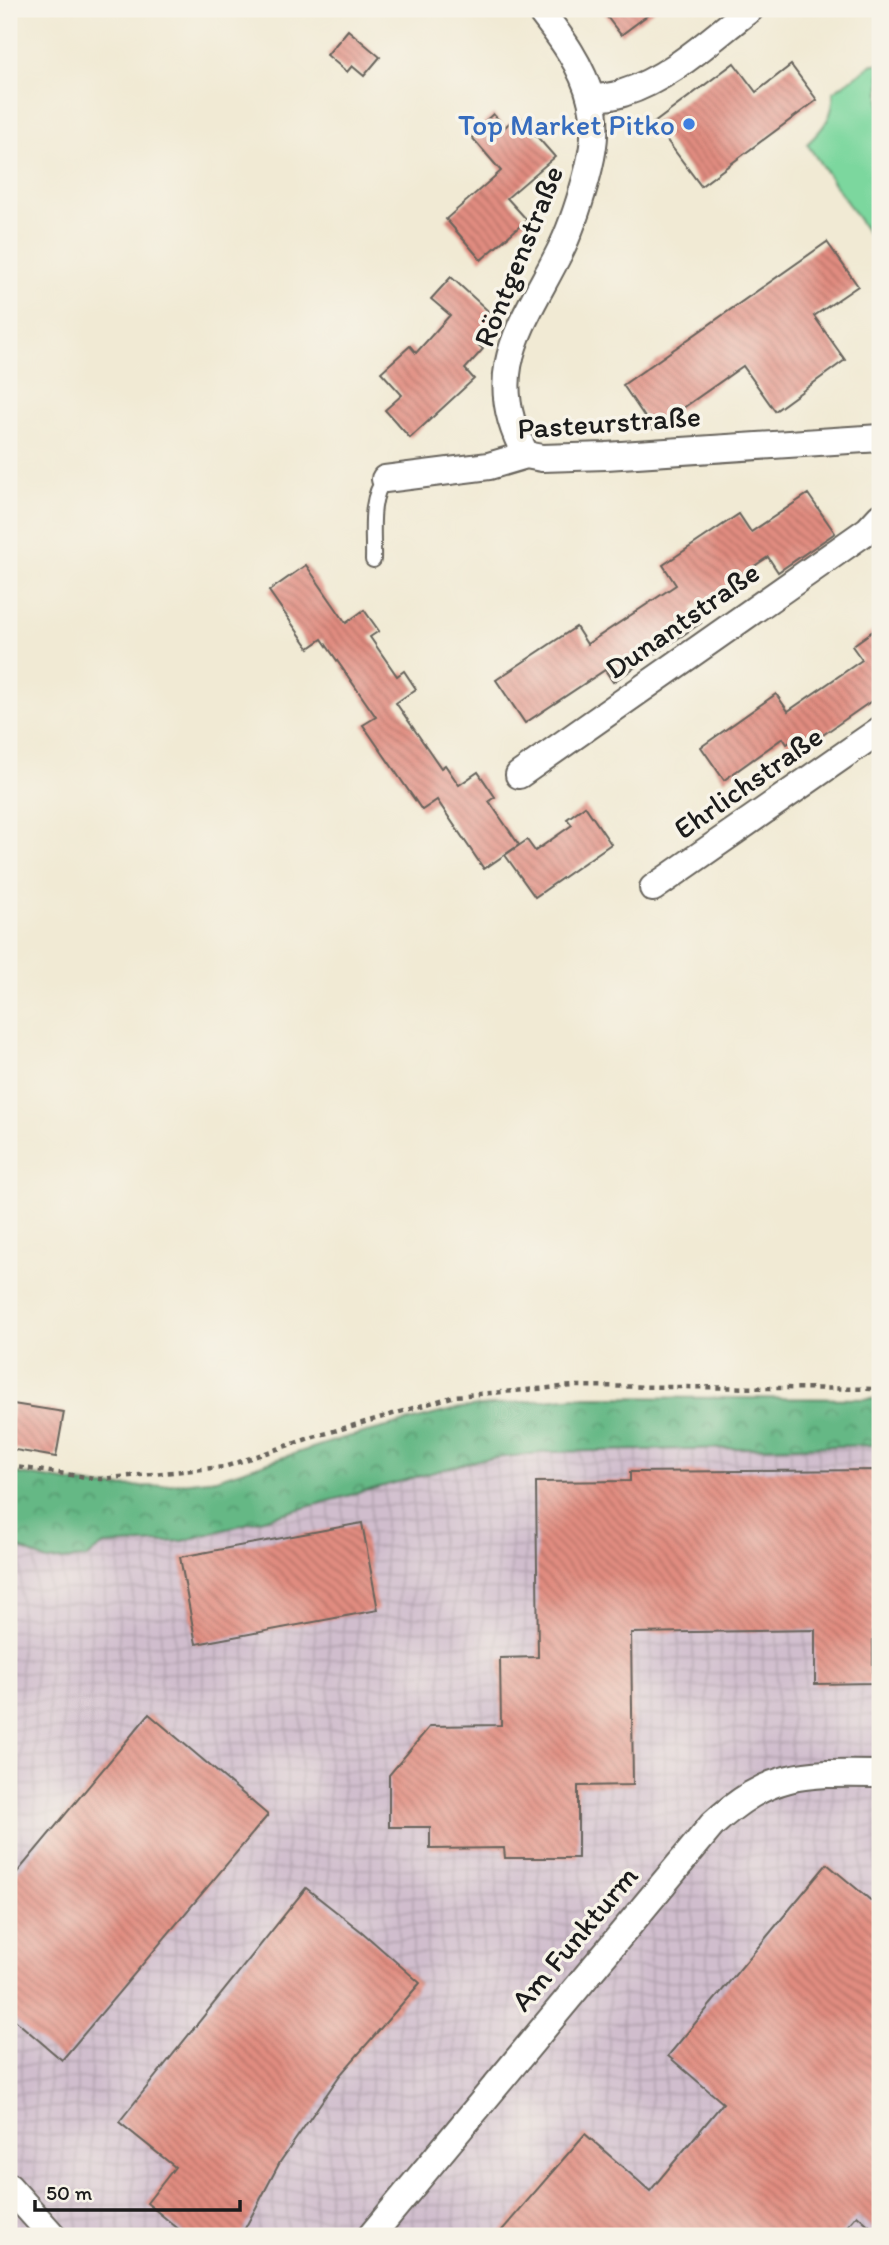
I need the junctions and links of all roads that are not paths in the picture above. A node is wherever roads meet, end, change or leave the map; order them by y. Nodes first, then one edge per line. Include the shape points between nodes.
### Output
1 (539, 9) edge
2 (750, 9) edge
3 (591, 99) junction
4 (880, 438) edge
5 (526, 456) junction
6 (385, 479) joint
7 (880, 517) edge
8 (373, 560) dead end
9 (880, 730) edge
10 (519, 775) dead end
11 (653, 888) dead end
12 (880, 1774) edge
13 (9, 2188) edge
14 (53, 2236) edge
15 (371, 2236) edge

1 - 3 street, Röntgenstraße via 561,37
2 - 3 street via 645,84
3 - 5 street, Röntgenstraße via 596,130 581,200 509,356 505,394 510,421
4 - 5 street, Pasteurstraße via 606,456
5 - 6 street, Pasteurstraße via 489,466
6 - 8 lane, Pasteurstraße via 375,499
7 - 10 street, Dunantstraße via 868,530
9 - 11 street, Ehrlichstraße
12 - 15 street, Am Funkturm via 824,1773 778,1780 732,1807 712,1825
13 - 14 street

